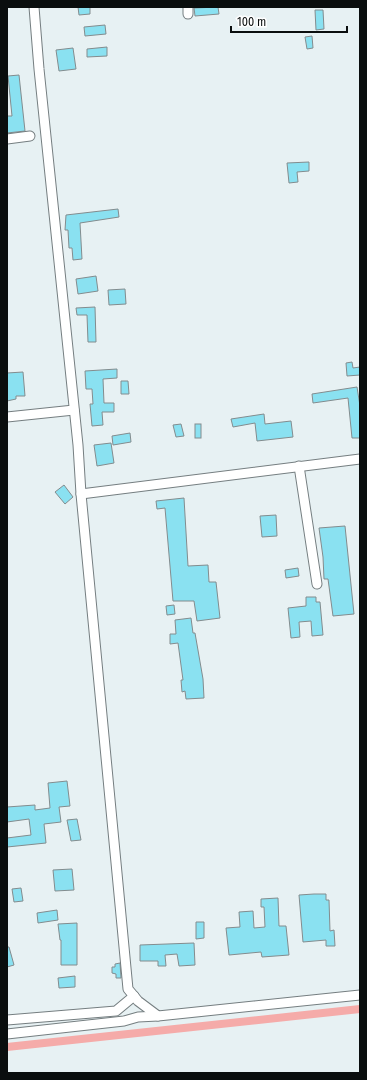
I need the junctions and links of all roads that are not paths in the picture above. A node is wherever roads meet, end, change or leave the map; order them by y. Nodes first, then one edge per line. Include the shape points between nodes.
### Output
1 (34, 7) edge
2 (30, 136) dead end
3 (7, 139) edge
4 (74, 410) junction
5 (7, 417) edge
6 (360, 459) edge
7 (299, 466) junction
8 (81, 494) junction
9 (317, 584) dead end
10 (360, 995) edge
11 (134, 996) junction
12 (158, 1016) junction
13 (7, 1020) edge
14 (7, 1034) edge

1 - 4 street
2 - 3 street
4 - 5 street
4 - 8 street
6 - 7 street
7 - 8 street
7 - 9 street
8 - 11 street via 128,989
10 - 12 street
11 - 12 street
11 - 13 street via 116,1011
12 - 14 street

